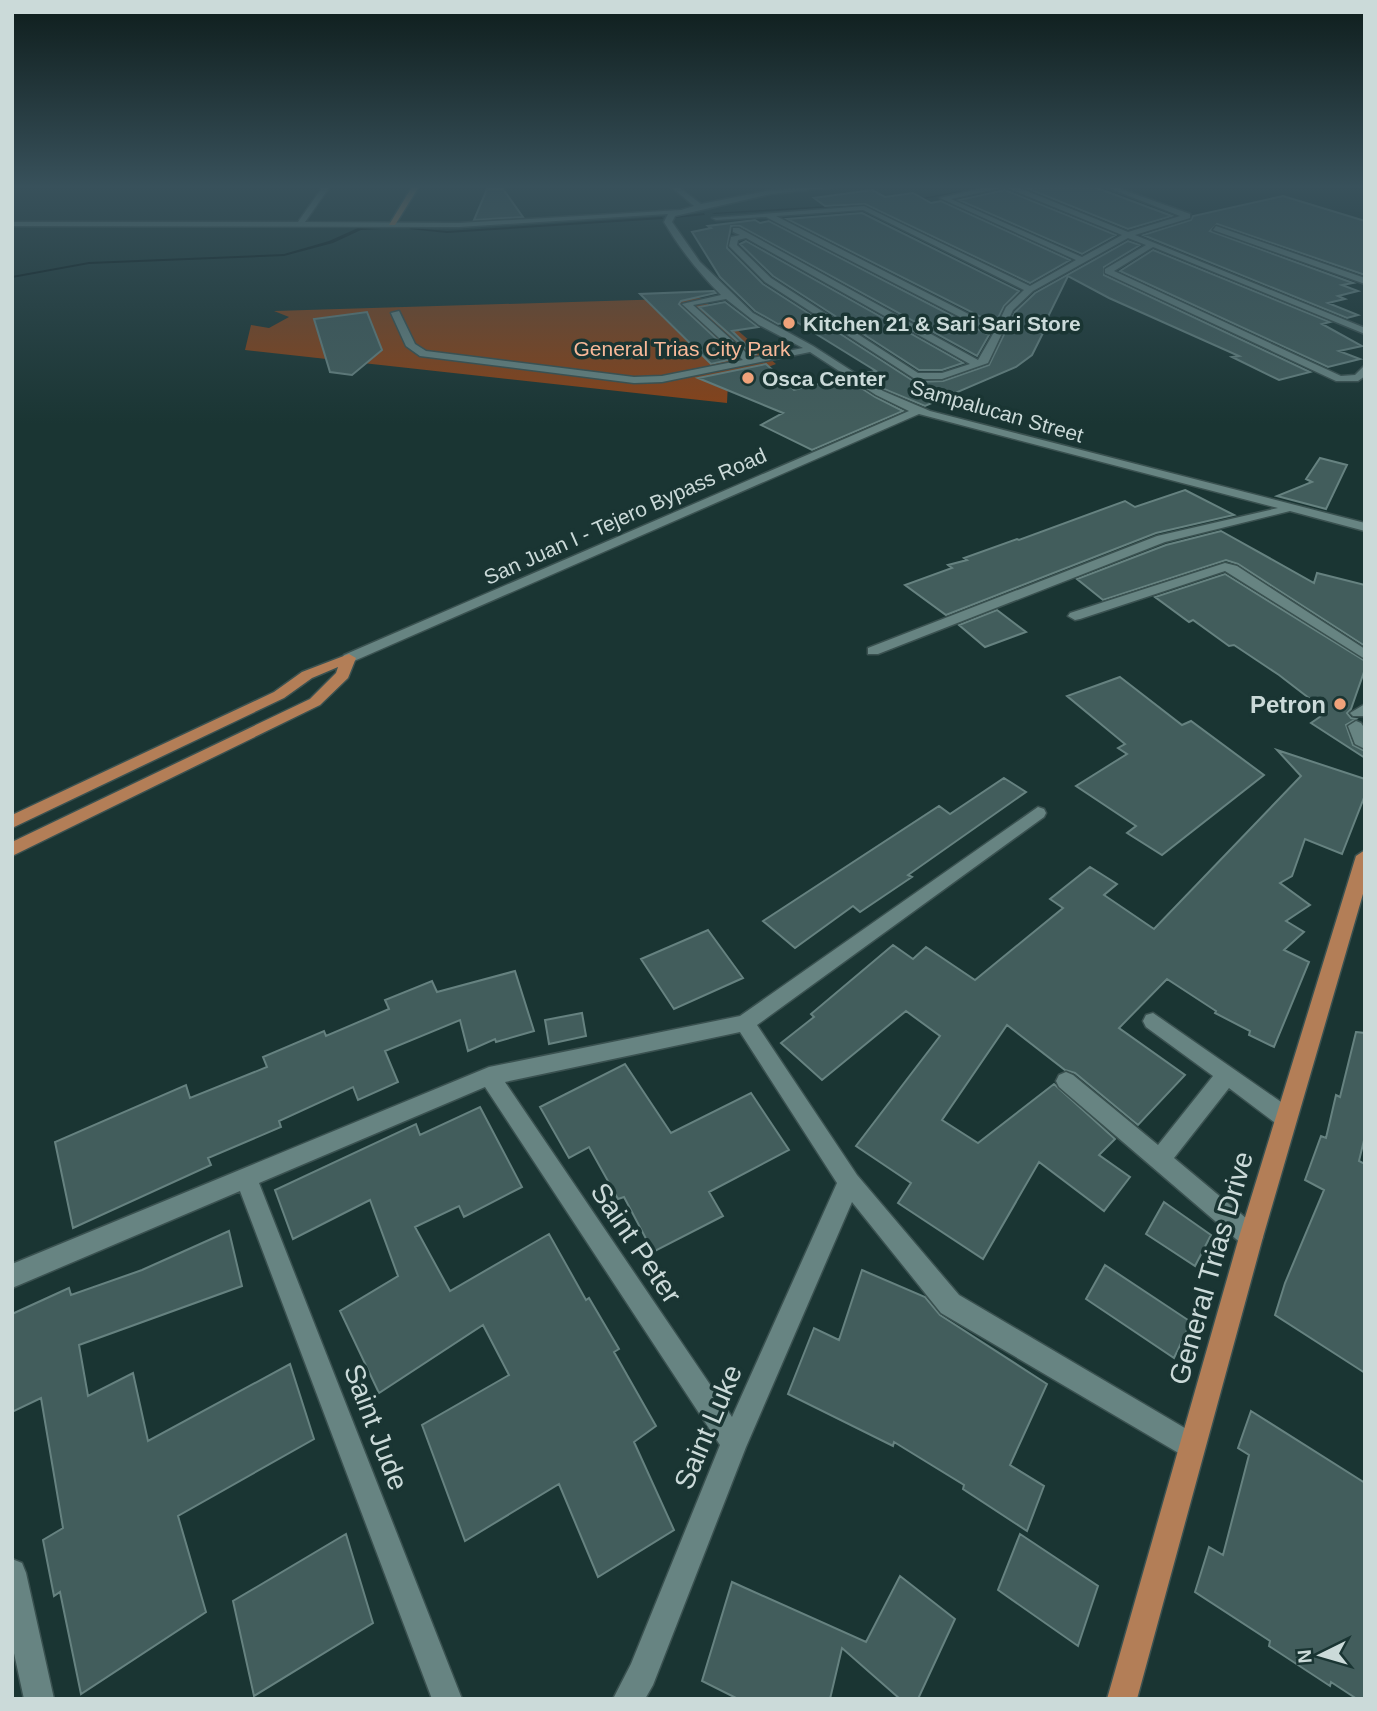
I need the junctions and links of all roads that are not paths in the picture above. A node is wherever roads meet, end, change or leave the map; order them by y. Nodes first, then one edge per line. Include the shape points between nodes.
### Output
1 (702, 265) edge
2 (752, 265) edge
3 (798, 265) edge
4 (865, 265) edge
5 (981, 265) edge
6 (1074, 265) edge
7 (1118, 265) edge
8 (1200, 265) edge
9 (1320, 265) edge
10 (1365, 281) edge
11 (1030, 289) junction
12 (728, 296) junction
13 (396, 313) dead end
14 (1365, 331) edge
15 (998, 333) junction
16 (807, 350) junction
17 (750, 361) junction
18 (978, 364) junction
19 (1365, 368) edge
20 (917, 411) junction
21 (1289, 509) junction
22 (1365, 527) edge
23 (1075, 616) dead end
24 (873, 651) dead end
25 (1365, 655) edge
26 (349, 658) junction
27 (1360, 716) edge
28 (1365, 744) edge
29 (1038, 813) dead end
30 (12, 821) edge
31 (12, 850) edge
32 (1365, 856) edge
33 (1153, 1021) dead end
34 (745, 1023) junction
35 (489, 1076) junction
36 (1226, 1076) junction
37 (1066, 1081) dead end
38 (1286, 1118) junction
39 (1158, 1161) junction
40 (246, 1178) junction
41 (849, 1182) junction
42 (1251, 1237) junction
43 (12, 1276) edge
44 (734, 1443) junction
45 (1191, 1446) junction
46 (12, 1573) edge
47 (39, 1699) edge
48 (447, 1699) edge
49 (628, 1699) edge
50 (1122, 1699) edge

1 - 12 street, Sampalucan Street
2 - 18 street via 768,280 915,376 938,377
3 - 18 street
4 - 15 street
5 - 11 street
6 - 11 street
7 - 19 street via 1108,271 1340,379 1358,378
8 - 14 street
9 - 10 street
11 - 15 street via 1009,309
12 - 16 street, Sampalucan Street via 761,323
12 - 17 street via 686,304
13 - 17 street via 411,346 423,354 634,380 662,379
15 - 18 street via 987,358
16 - 17 street
16 - 20 street, Sampalucan Street via 884,397
20 - 21 street, Sampalucan Street
20 - 26 street, San Juan I - Tejero Bypass Road
21 - 22 street, Sampalucan Street
21 - 24 street via 1161,539
23 - 25 street via 1225,568
26 - 30 main road
26 - 31 main road via 343,675 314,702
27 - 28 street
29 - 34 street
32 - 38 main road, General Trias Drive
33 - 36 street
34 - 35 street
34 - 41 street
35 - 40 street
35 - 44 street, Saint Peter
36 - 38 street
36 - 39 street
37 - 39 street
38 - 42 main road, General Trias Drive
39 - 42 street
40 - 43 street
40 - 48 street, Saint Jude
41 - 44 street, Saint Luke
41 - 45 street via 950,1304
42 - 45 main road, General Trias Drive
44 - 49 street, Saint Luke
45 - 50 main road, General Trias Drive
46 - 47 street

